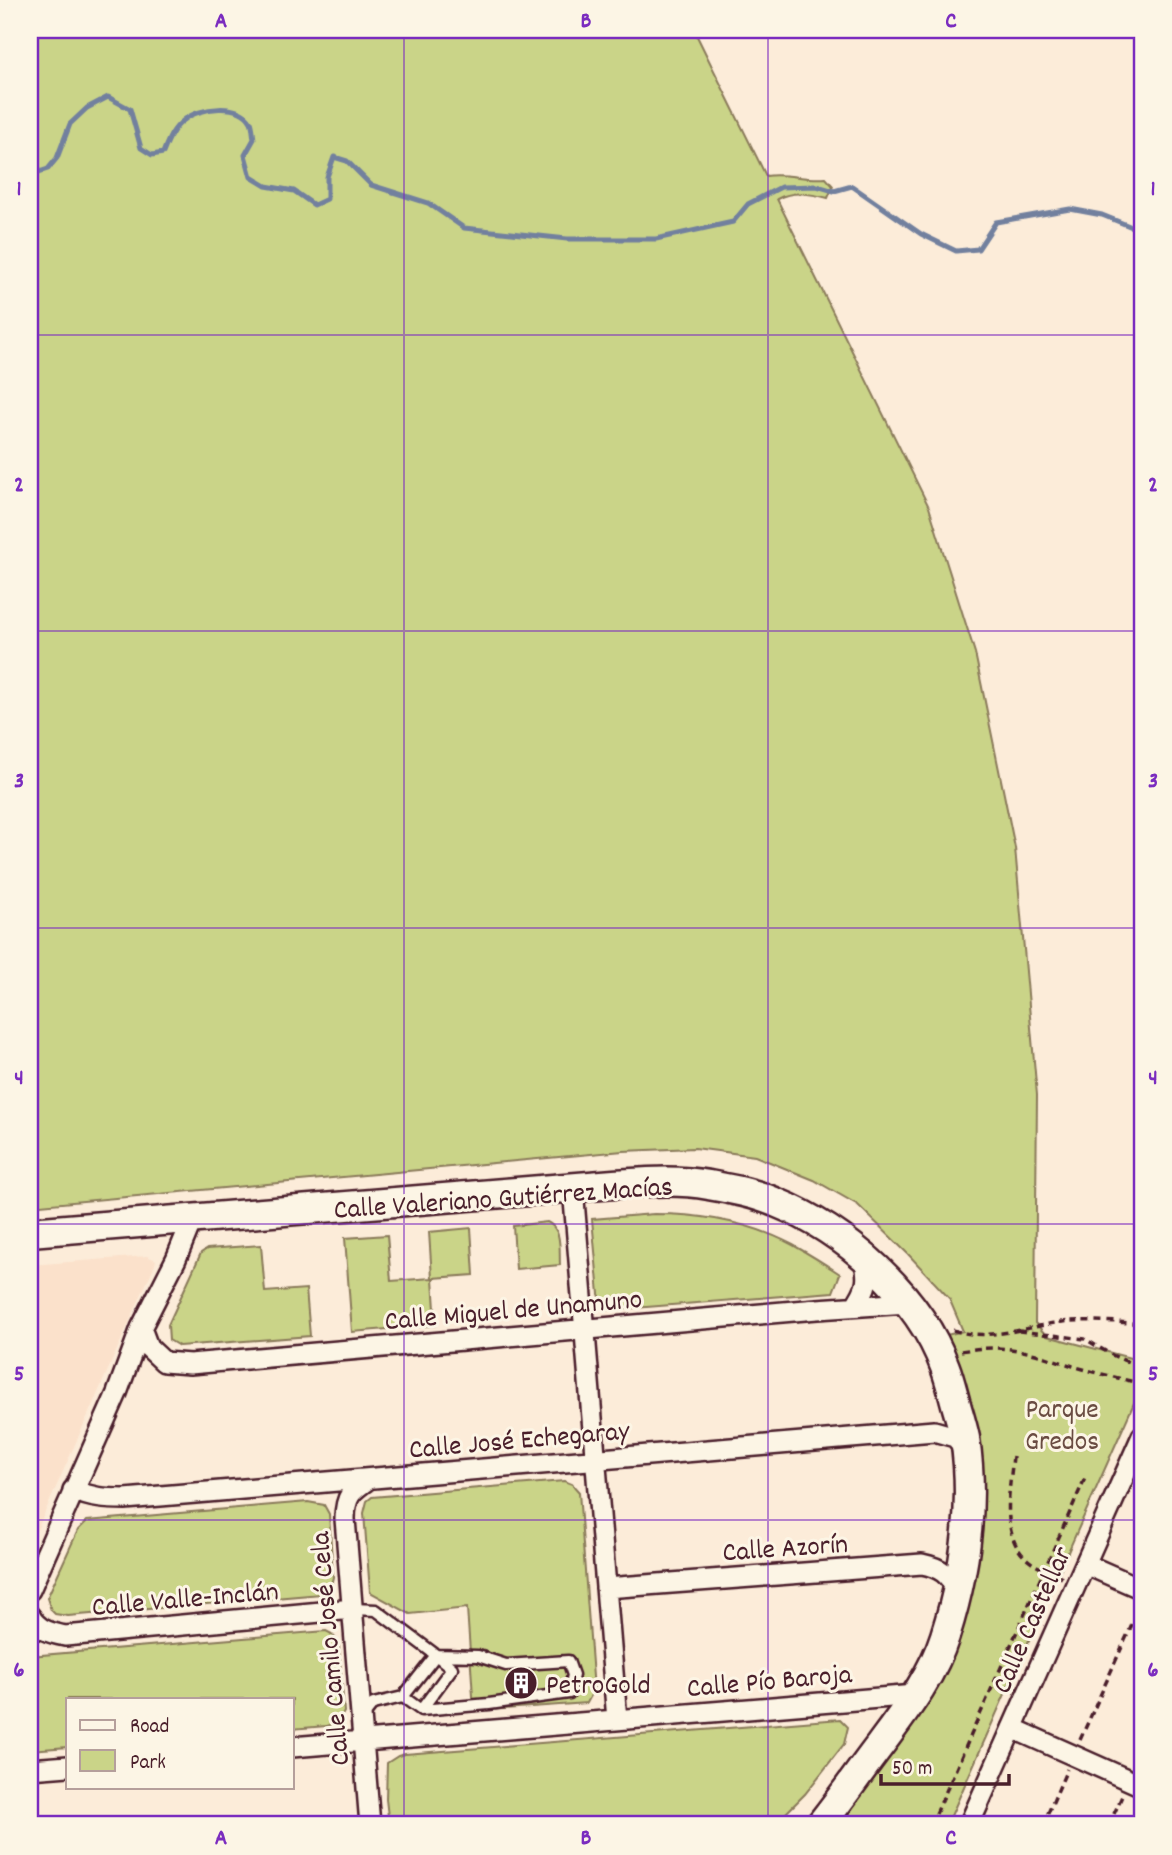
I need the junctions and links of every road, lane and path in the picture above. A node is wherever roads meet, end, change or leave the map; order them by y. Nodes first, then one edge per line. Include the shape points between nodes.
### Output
1 (573, 1188) junction
2 (192, 1220) junction
3 (30, 1232) edge
4 (864, 1257) junction
5 (908, 1303) junction
6 (855, 1306) junction
7 (1142, 1324) edge
8 (925, 1326) junction
9 (141, 1328) junction
10 (585, 1329) junction
11 (1015, 1330) junction
12 (950, 1353) dead end
13 (1142, 1368) edge
14 (1142, 1384) edge
15 (1142, 1436) edge
16 (966, 1449) junction
17 (1013, 1456) dead end
18 (596, 1460) junction
19 (1086, 1476) dead end
20 (369, 1479) junction
21 (73, 1490) junction
22 (1085, 1564) junction
23 (1044, 1570) junction
24 (1076, 1584) junction
25 (606, 1588) junction
26 (1142, 1589) edge
27 (30, 1590) edge
28 (958, 1591) junction
29 (1142, 1603) edge
30 (353, 1609) junction
31 (30, 1616) edge
32 (436, 1655) junction
33 (915, 1695) junction
34 (403, 1697) junction
35 (421, 1710) junction
36 (361, 1718) junction
37 (617, 1720) junction
38 (1012, 1728) junction
39 (363, 1741) junction
40 (294, 1747) edge
41 (1073, 1755) junction
42 (66, 1766) edge
43 (30, 1769) edge
44 (1142, 1786) edge
45 (370, 1825) edge
46 (820, 1825) edge
47 (931, 1825) edge
48 (969, 1825) edge
49 (1043, 1825) edge

1 - 2 main road, Calle Valeriano Gutiérrez Macías
1 - 4 main road, Calle Valeriano Gutiérrez Macías via 670,1181 743,1192 810,1220
1 - 10 street
2 - 3 main road, Calle Valeriano Gutiérrez Macías
2 - 9 street
4 - 5 main road, Calle Valeriano Gutiérrez Macías
4 - 6 street via 868,1278
5 - 6 street, Calle Miguel de Unamuno
5 - 8 main road, Calle Valeriano Gutiérrez Macías
6 - 10 street, Calle Miguel de Unamuno
7 - 11 path via 1072,1321
8 - 11 path via 938,1323 970,1335
8 - 16 main road, Calle Valeriano Gutiérrez Macías via 945,1366
9 - 10 street, Calle Miguel de Unamuno via 148,1347 164,1362 190,1364
9 - 21 street
10 - 18 street
11 - 13 path via 1085,1339
12 - 14 path via 976,1348 1025,1351
15 - 22 street, Calle Castellar
16 - 18 street, Calle José Echegaray via 956,1437 934,1431
16 - 28 main road, Calle Valeriano Gutiérrez Macías via 967,1525
17 - 23 path via 1009,1526 1018,1550
18 - 20 street, Calle José Echegaray
18 - 25 street
19 - 23 path
20 - 21 street, Calle José Echegaray via 125,1499 88,1497
20 - 30 street, Calle Camilo José Cela via 352,1490 345,1505
21 - 27 street
22 - 24 street, Calle Castellar
22 - 26 street
23 - 24 path
23 - 47 path
24 - 38 street, Calle Castellar
25 - 28 street, Calle Azorín via 922,1564 936,1567
25 - 37 street
28 - 33 main road, Calle Valeriano Gutiérrez Macías via 944,1638
29 - 41 path
30 - 31 street, Calle Valle-Inclán via 65,1636 46,1632
30 - 32 lane via 376,1610
30 - 36 street, Calle Camilo José Cela
32 - 34 lane
32 - 35 lane via 452,1668
32 - 35 lane via 478,1656 506,1665 568,1661 573,1675 569,1693
33 - 37 street, Calle Pío Baroja
33 - 46 main road, Calle Valeriano Gutiérrez Macías
34 - 35 lane
34 - 36 lane via 373,1704
36 - 39 street, Calle Camilo José Cela
37 - 39 street, Calle Pío Baroja
38 - 41 street
38 - 48 street, Calle Castellar
39 - 40 street, Calle Pío Baroja
39 - 45 street, Calle Camilo José Cela
41 - 44 street
41 - 49 path
42 - 43 street

